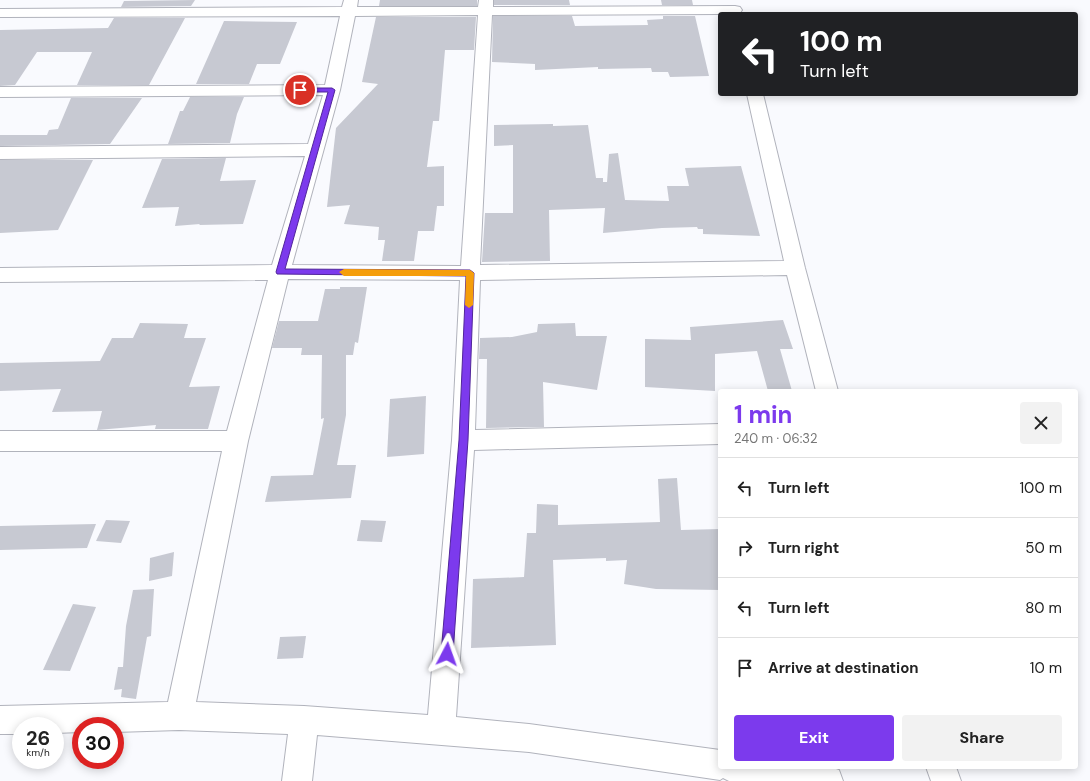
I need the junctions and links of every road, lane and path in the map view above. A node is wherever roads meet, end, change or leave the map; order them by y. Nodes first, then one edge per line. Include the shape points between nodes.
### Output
1 (8, 0) edge
2 (485, 5) edge
3 (349, 6) edge
4 (734, 8) edge
5 (0, 12) edge
6 (332, 90) junction
7 (0, 92) edge
8 (755, 96) edge
9 (316, 150) junction
10 (0, 153) edge
11 (795, 268) junction
12 (280, 272) junction
13 (470, 273) junction
14 (0, 275) edge
15 (826, 389) edge
16 (718, 434) edge
17 (463, 440) junction
18 (0, 441) edge
19 (236, 441) junction
20 (179, 716) junction
21 (0, 720) edge
22 (304, 720) junction
23 (441, 730) junction
24 (718, 766) edge
25 (745, 769) edge
26 (943, 769) edge
27 (297, 781) edge
28 (828, 781) edge
29 (946, 781) edge

1 - 5 street
2 - 3 street
2 - 4 street
2 - 13 street
3 - 5 street
3 - 6 street
6 - 7 street
6 - 9 street
8 - 11 street
9 - 10 street
9 - 12 street
11 - 13 street
11 - 15 street
12 - 13 street
12 - 14 street
12 - 19 street
13 - 17 street
16 - 17 street
17 - 23 street
18 - 19 street
19 - 20 street
20 - 21 street
20 - 22 street
22 - 23 street
22 - 27 street
23 - 24 street via 529,738
25 - 28 street
26 - 29 street

